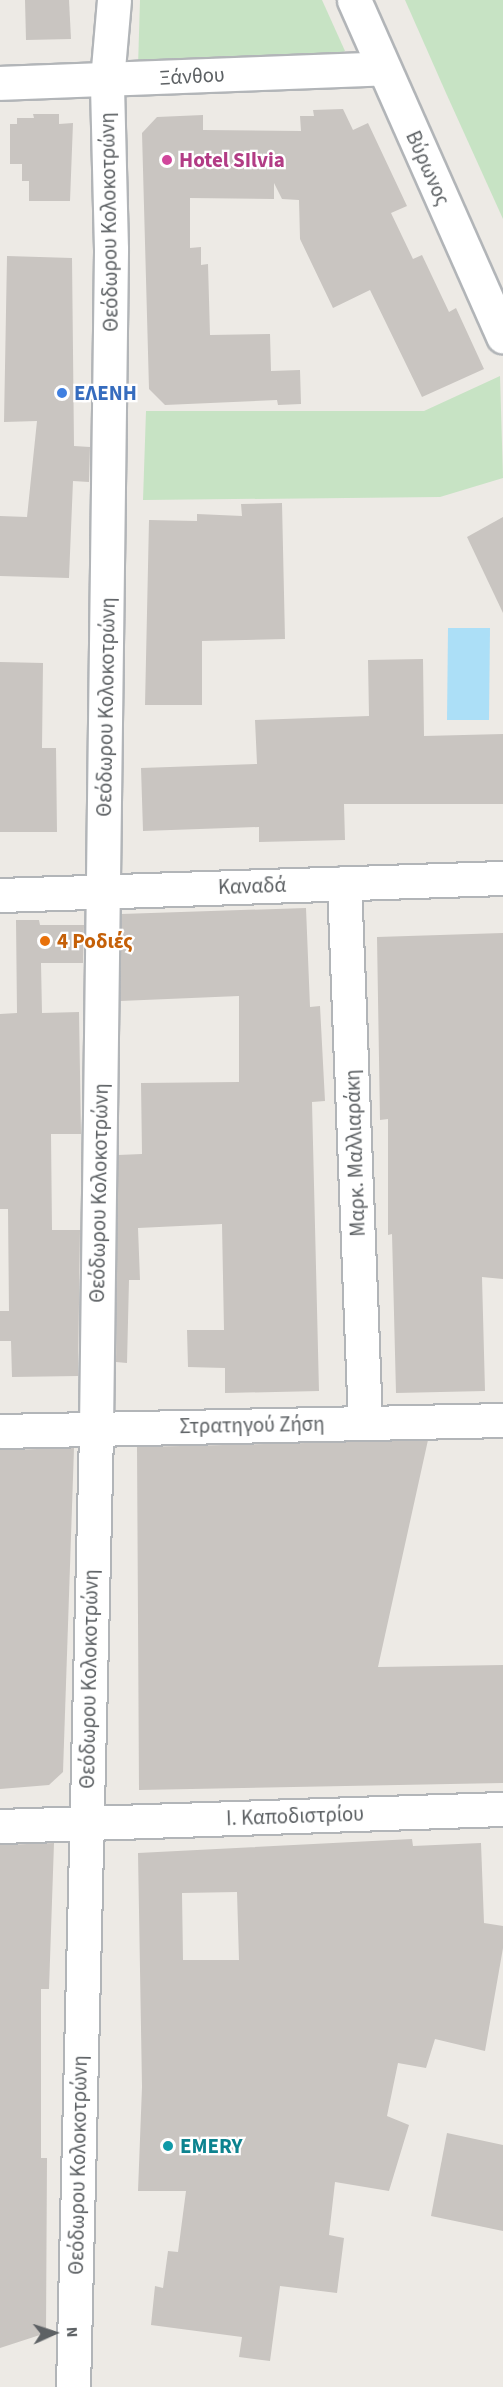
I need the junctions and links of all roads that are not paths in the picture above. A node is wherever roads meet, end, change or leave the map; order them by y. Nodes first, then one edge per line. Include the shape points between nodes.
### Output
1 (114, 0) edge
2 (354, 0) edge
3 (383, 68) junction
4 (107, 80) junction
5 (0, 83) edge
6 (503, 336) edge
7 (503, 878) edge
8 (344, 883) junction
9 (104, 891) junction
10 (0, 895) edge
11 (503, 1420) edge
12 (365, 1423) junction
13 (96, 1429) junction
14 (0, 1431) edge
15 (503, 1809) edge
16 (86, 1822) junction
17 (0, 1826) edge
18 (73, 2387) edge

1 - 4 street, Θεόδωρου Κολοκοτρώνη
2 - 3 street, Βύρωνος
3 - 4 street, Ξάνθου
3 - 6 street, Βύρωνος
4 - 5 street, Ξάνθου
4 - 9 street, Θεόδωρου Κολοκοτρώνη via 111,249
7 - 8 street, Καναδά
8 - 9 street, Καναδά
8 - 12 street, Μαρκ. Μαλλιαράκη
9 - 10 street, Καναδά
9 - 13 street, Θεόδωρου Κολοκοτρώνη
11 - 12 street, Στρατηγού Ζήση
12 - 13 street, Στρατηγού Ζήση
13 - 14 street, Στρατηγού Ζήση
13 - 16 street, Θεόδωρου Κολοκοτρώνη
15 - 16 street, Ι. Καποδιστρίου
16 - 17 street, Ι. Καποδιστρίου
16 - 18 street, Θεόδωρου Κολοκοτρώνη

